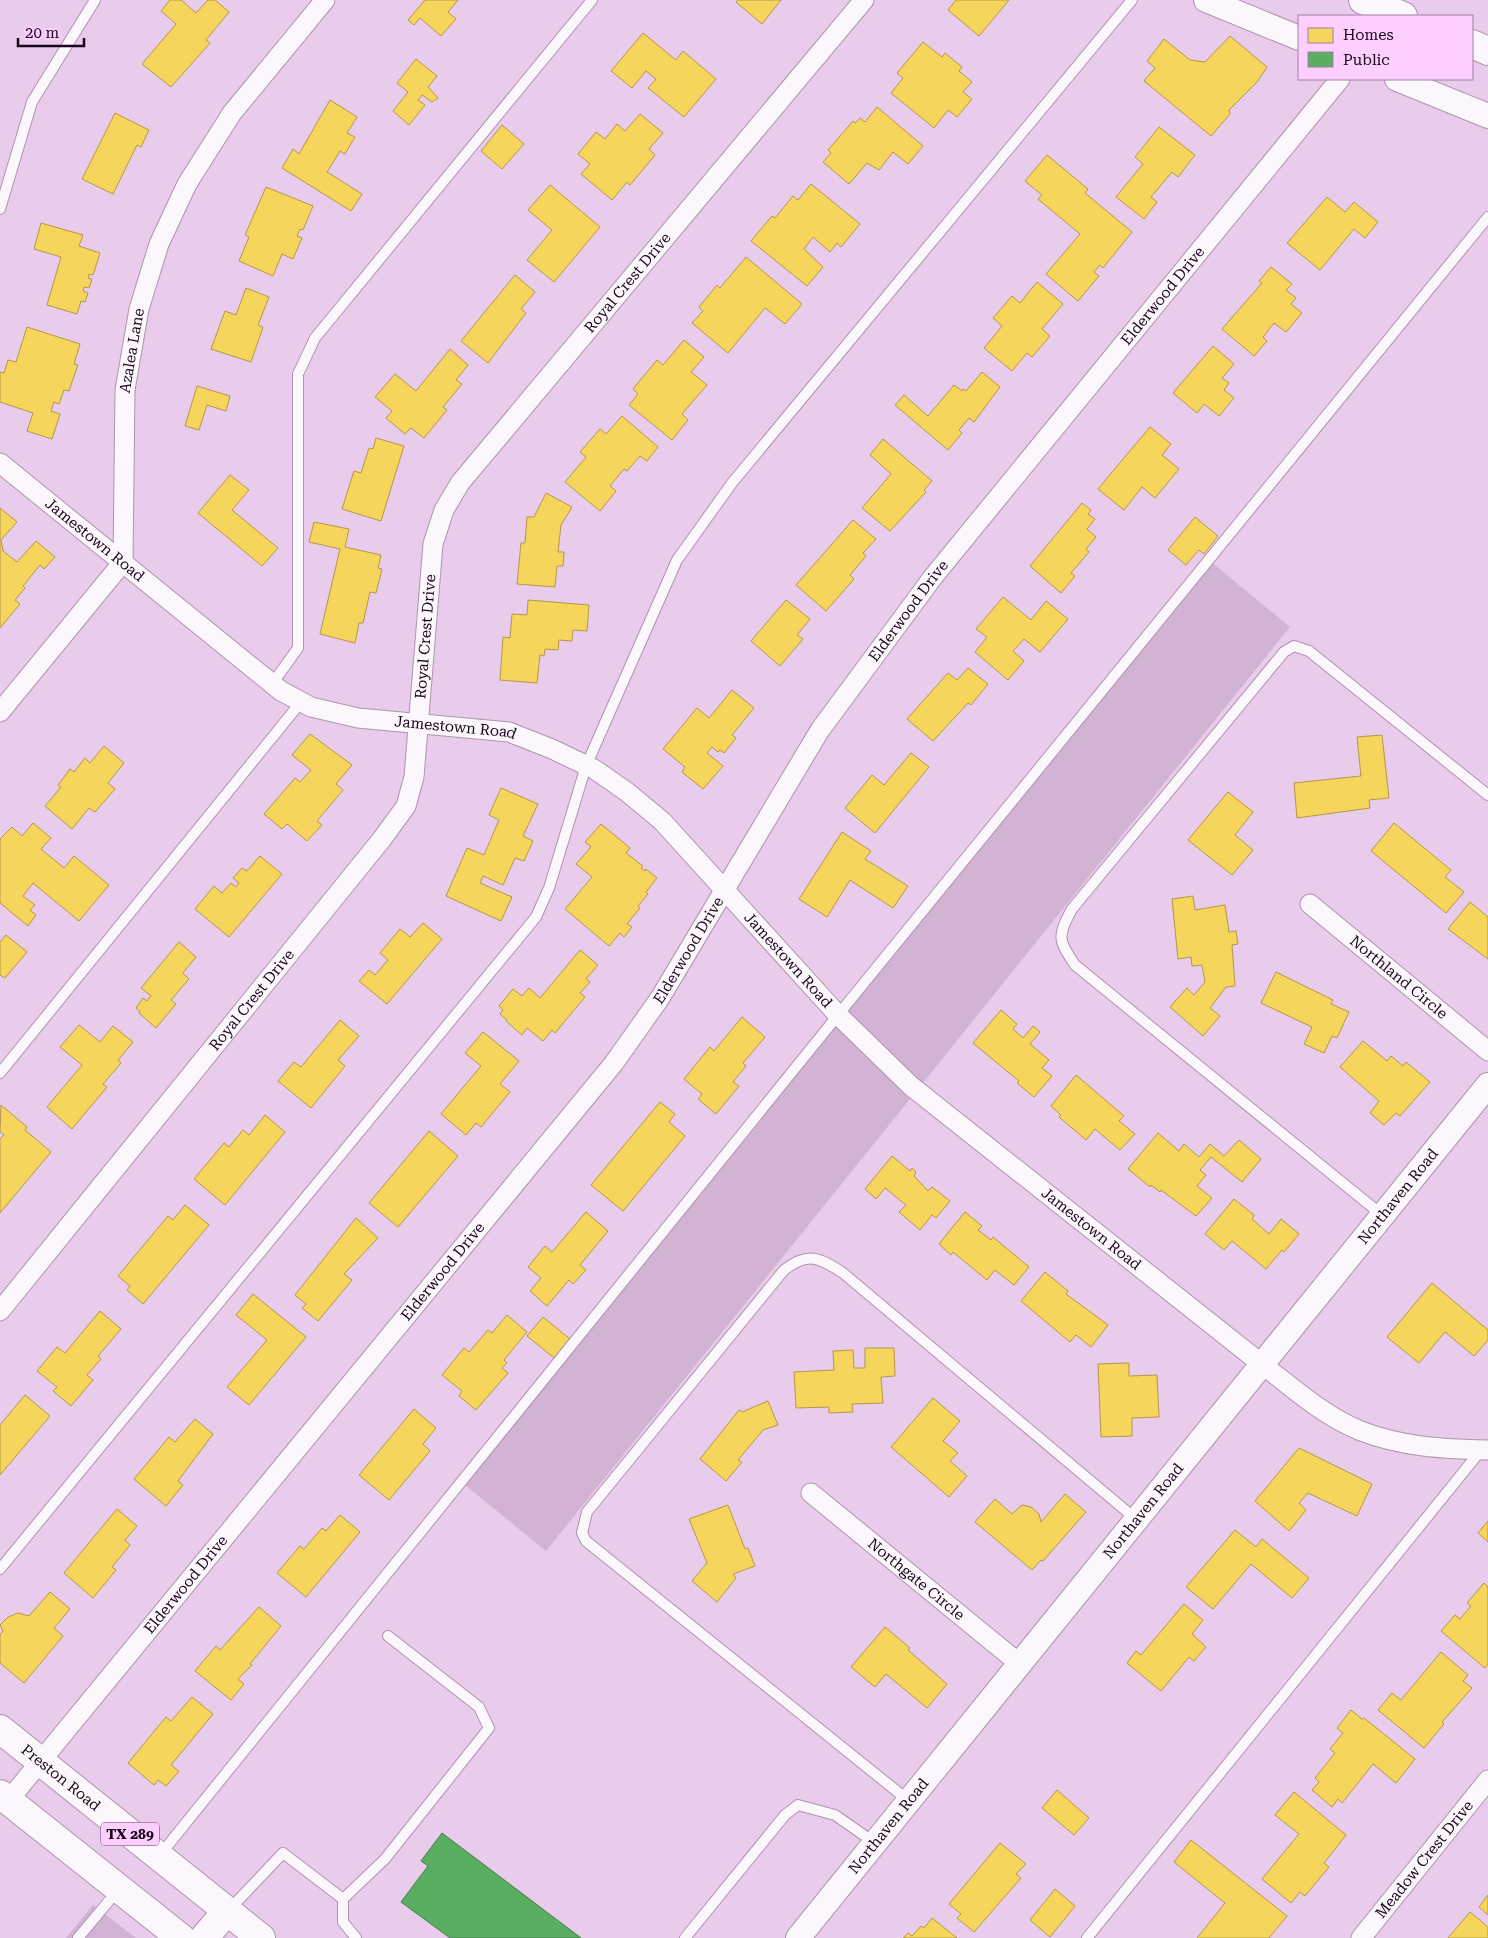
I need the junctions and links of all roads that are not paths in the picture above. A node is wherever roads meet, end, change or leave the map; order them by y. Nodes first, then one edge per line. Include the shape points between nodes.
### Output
1 (95, 0) edge
2 (325, 0) edge
3 (592, 0) edge
4 (864, 0) edge
5 (1132, 0) edge
6 (1206, 0) edge
7 (1363, 0) edge
8 (1400, 15) edge
9 (1298, 38) edge
10 (1473, 44) edge
11 (1488, 51) edge
12 (1339, 80) edge
13 (1400, 80) edge
14 (1488, 116) edge
15 (0, 210) edge
16 (1488, 217) edge
17 (0, 463) edge
18 (123, 562) junction
19 (272, 684) junction
20 (301, 702) junction
21 (0, 712) edge
22 (418, 725) junction
23 (586, 766) junction
24 (1488, 795) edge
25 (725, 889) junction
26 (1310, 904) dead end
27 (838, 1015) junction
28 (1488, 1051) edge
29 (0, 1073) edge
30 (1488, 1085) edge
31 (1383, 1216) junction
32 (0, 1311) edge
33 (1263, 1365) junction
34 (1486, 1447) edge
35 (811, 1493) dead end
36 (1137, 1521) junction
37 (0, 1569) edge
38 (388, 1636) dead end
39 (1021, 1665) junction
40 (0, 1729) edge
41 (40, 1761) junction
42 (1488, 1780) edge
43 (4, 1797) edge
44 (910, 1802) junction
45 (876, 1843) junction
46 (158, 1857) junction
47 (118, 1890) junction
48 (343, 1899) junction
49 (226, 1912) junction
50 (78, 1938) edge
51 (181, 1938) edge
52 (204, 1938) edge
53 (261, 1938) edge
54 (356, 1938) edge
55 (685, 1938) edge
56 (798, 1938) edge
57 (1087, 1938) edge
58 (1361, 1938) edge

1 - 15 lane via 32,102
2 - 18 street, Azalea Lane via 232,113 187,184 159,244 139,309 125,390
3 - 19 lane via 315,338 298,374 298,648
4 - 22 street, Royal Crest Drive via 460,483 444,510 433,544
5 - 23 lane via 732,483 677,560
6 - 9 street
7 - 8 main road
10 - 11 main road
12 - 25 street, Elderwood Drive via 933,577 820,730
13 - 14 street
16 - 27 lane
17 - 18 street, Jamestown Road
18 - 19 street, Jamestown Road
18 - 21 street
19 - 20 street, Jamestown Road
20 - 22 street, Jamestown Road via 358,718
20 - 29 lane
22 - 23 street, Jamestown Road via 509,732 552,748
22 - 32 street, Royal Crest Drive via 414,777 406,806
23 - 25 street, Jamestown Road via 627,792 662,821
23 - 37 lane via 549,888 536,917
24 - 31 lane via 1309,651 1294,646 1277,660 1072,909 1061,930 1062,945 1075,965
25 - 27 street, Jamestown Road
25 - 41 street, Elderwood Drive via 660,998 614,1063
26 - 28 street, Northland Circle
27 - 33 street, Jamestown Road via 911,1086
27 - 46 lane
30 - 31 street, Northaven Road
31 - 33 street, Northaven Road
33 - 34 street, Jamestown Road via 1319,1408 1360,1430 1404,1444 1442,1449
33 - 36 street, Northaven Road
34 - 57 lane
35 - 39 street, Northgate Circle
36 - 39 street, Northaven Road
36 - 44 lane via 843,1273 813,1257 797,1260 784,1270 588,1512 582,1533 586,1542
38 - 48 lane via 479,1707 489,1728 385,1859
39 - 44 street, Northaven Road
40 - 41 main road, Preston Road / TX 289
41 - 43 street, Elderwood Drive
41 - 46 main road, Preston Road / TX 289
42 - 58 street, Meadow Crest Drive
43 - 47 main road
44 - 45 street, Northaven Road
45 - 55 lane via 834,1815 798,1805 785,1815
45 - 56 street, Northaven Road
46 - 49 main road, Preston Road / TX 289
47 - 50 lane
47 - 51 main road
48 - 49 lane via 283,1853
48 - 54 lane via 343,1922
49 - 52 main road
49 - 53 main road, Preston Road / TX 289

